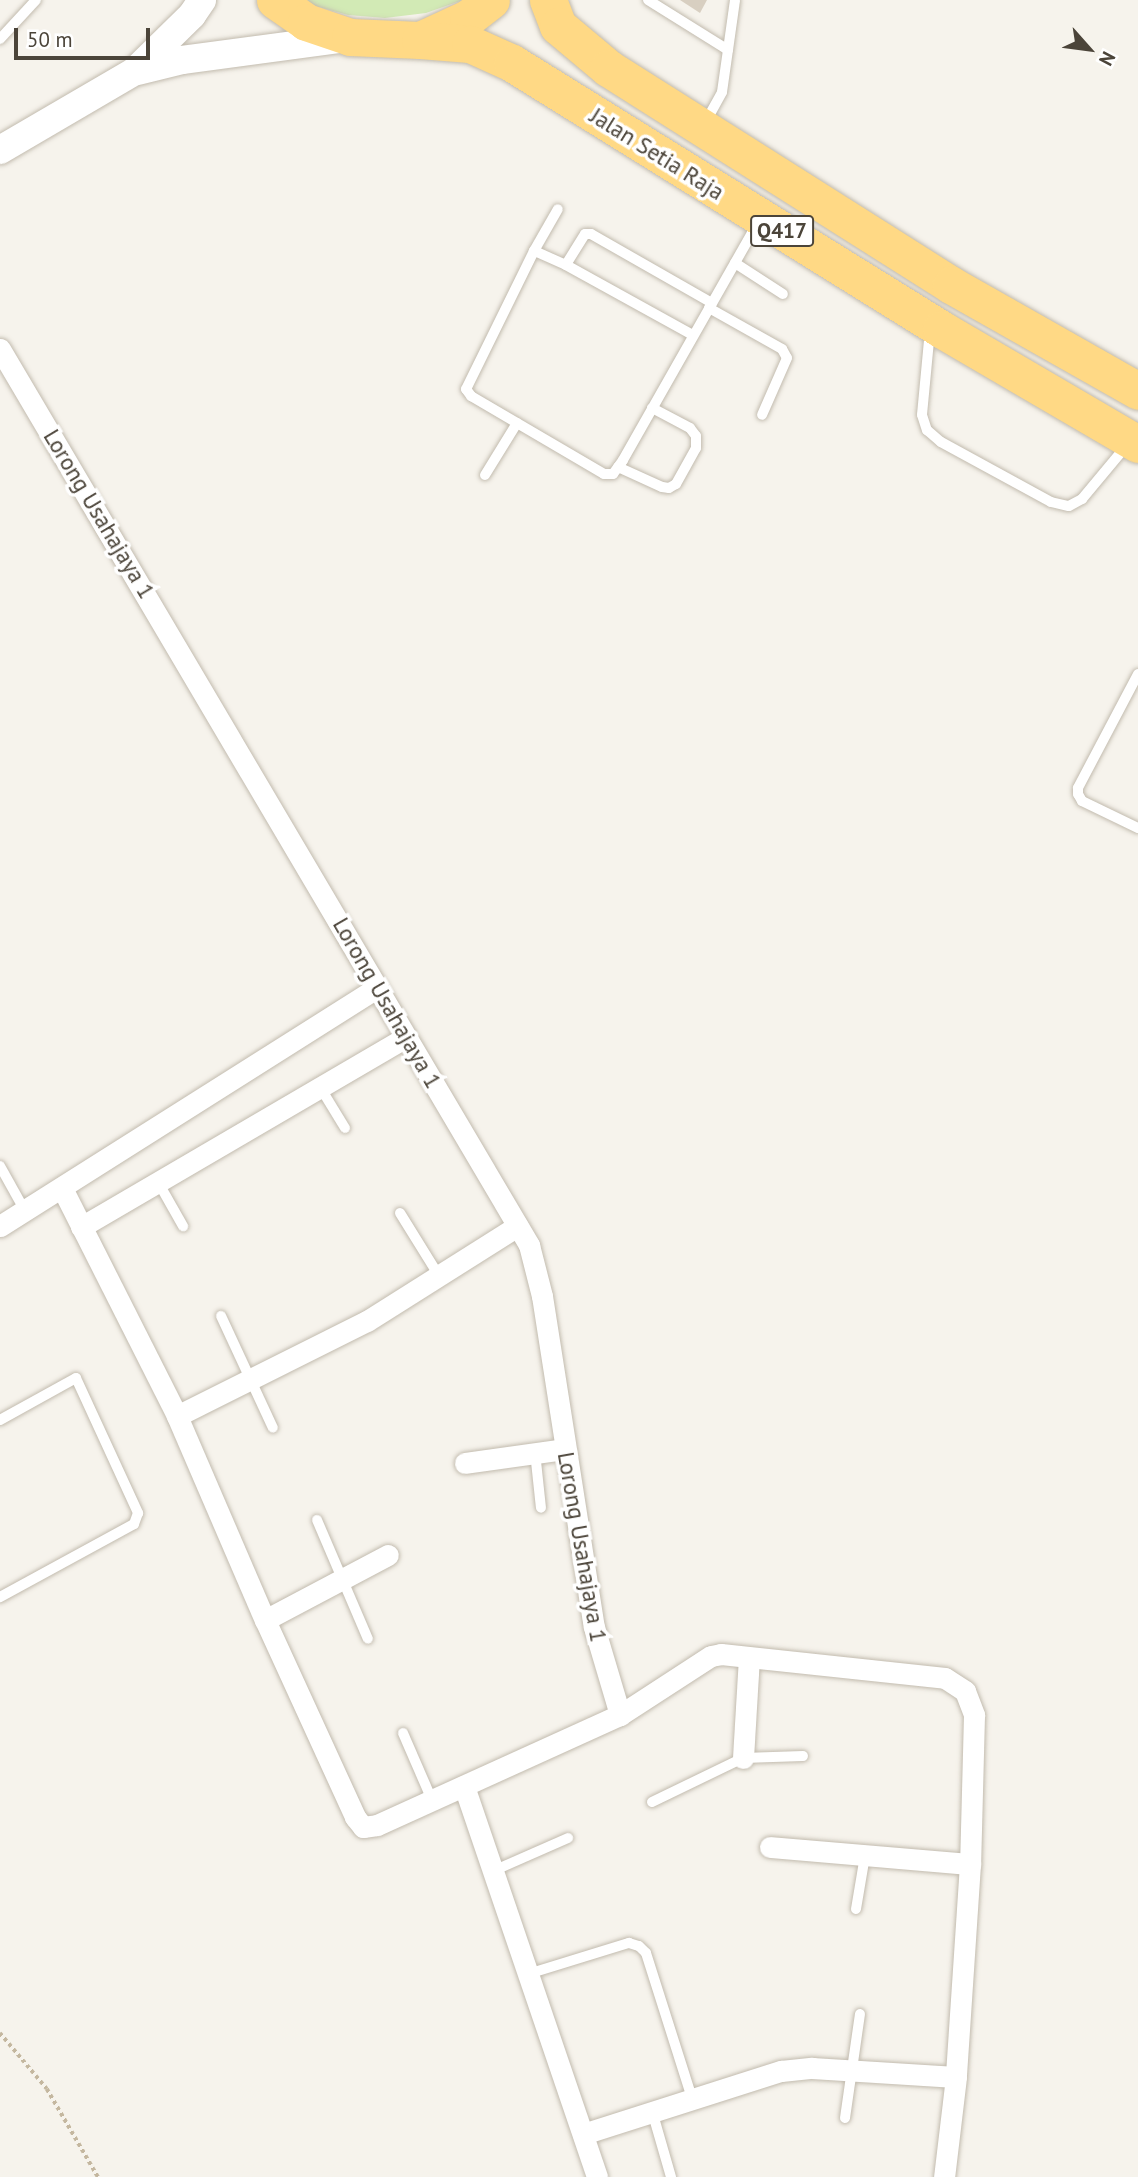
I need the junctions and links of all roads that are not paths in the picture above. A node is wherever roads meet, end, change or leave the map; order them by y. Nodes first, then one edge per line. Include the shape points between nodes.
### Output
1 (36, 0) edge
2 (202, 0) edge
3 (275, 0) edge
4 (491, 0) edge
5 (548, 0) edge
6 (648, 0) edge
7 (735, 0) edge
8 (350, 37) junction
9 (0, 39) edge
10 (420, 40) junction
11 (728, 50) junction
12 (135, 71) junction
13 (702, 128) junction
14 (0, 150) edge
15 (558, 209) dead end
16 (760, 218) junction
17 (534, 251) junction
18 (735, 263) junction
19 (566, 265) junction
20 (783, 294) dead end
21 (710, 306) junction
22 (930, 323) junction
23 (694, 335) junction
24 (0, 349) edge
25 (1138, 391) edge
26 (652, 408) junction
27 (762, 415) dead end
28 (517, 423) junction
29 (1135, 442) edge
30 (618, 467) junction
31 (485, 475) dead end
32 (1138, 674) edge
33 (1138, 828) edge
34 (377, 988) junction
35 (406, 1037) junction
36 (320, 1087) junction
37 (345, 1128) dead end
38 (0, 1167) edge
39 (158, 1182) junction
40 (4, 1184) edge
41 (62, 1188) junction
42 (25, 1211) junction
43 (400, 1213) dead end
44 (0, 1226) edge
45 (183, 1226) dead end
46 (517, 1226) junction
47 (81, 1227) junction
48 (439, 1276) junction
49 (221, 1316) dead end
50 (250, 1379) junction
51 (177, 1416) junction
52 (0, 1420) edge
53 (273, 1428) dead end
54 (564, 1449) junction
55 (535, 1452) junction
56 (466, 1463) dead end
57 (541, 1508) dead end
58 (317, 1520) dead end
59 (388, 1555) dead end
60 (340, 1579) junction
61 (0, 1597) edge
62 (265, 1620) junction
63 (368, 1639) dead end
64 (748, 1658) junction
65 (620, 1714) junction
66 (402, 1733) dead end
67 (803, 1756) dead end
68 (744, 1758) junction
69 (464, 1786) junction
70 (432, 1800) junction
71 (652, 1802) dead end
72 (568, 1838) dead end
73 (770, 1847) dead end
74 (865, 1856) junction
75 (970, 1864) junction
76 (493, 1871) junction
77 (856, 1909) dead end
78 (528, 1974) junction
79 (860, 2014) dead end
80 (851, 2071) junction
81 (956, 2077) junction
82 (692, 2098) junction
83 (652, 2111) junction
84 (845, 2118) dead end
85 (583, 2134) junction
86 (597, 2177) edge
87 (671, 2177) edge
88 (944, 2177) edge

1 - 9 lane
2 - 12 street
3 - 8 highway, Jalan Setia Raja / Q417 via 306,22
4 - 10 highway, Jalan Setia Raja / Q417 via 468,18
5 - 13 highway, Jalan Setia Raja / Q417 via 558,26 573,41
6 - 11 lane
7 - 11 lane
8 - 10 highway, Jalan Setia Raja / Q417
8 - 12 street via 182,60
10 - 16 highway, Jalan Setia Raja / Q417 via 470,44 512,63
11 - 13 lane via 722,92
12 - 14 street
13 - 25 highway, Jalan Setia Raja / Q417 via 951,285
15 - 17 lane
16 - 18 lane
16 - 22 highway, Jalan Setia Raja / Q417
17 - 19 lane
17 - 28 lane via 466,389
18 - 20 lane
18 - 21 lane
19 - 21 lane via 585,234 591,234
19 - 23 lane
21 - 23 lane
21 - 27 lane via 782,349 787,358
22 - 29 highway, Jalan Setia Raja / Q417
22 - 29 lane via 922,415 927,430 941,442 1051,502 1069,506 1082,499
23 - 26 lane
24 - 34 street, Lorong Usahajaya 1
26 - 30 lane
26 - 30 lane via 690,428 696,436 696,448 676,484 662,487
28 - 30 lane via 604,474 613,474
28 - 31 lane
32 - 33 lane via 1078,788 1082,801
34 - 35 street, Lorong Usahajaya 1
34 - 41 street
35 - 36 street
35 - 46 street, Lorong Usahajaya 1
36 - 37 lane
36 - 39 street
38 - 40 lane
39 - 45 lane
39 - 47 street
40 - 42 lane
41 - 42 street
41 - 47 street
42 - 44 street
43 - 48 lane
46 - 48 street
46 - 54 street, Lorong Usahajaya 1 via 529,1245 542,1296
47 - 51 street
48 - 50 street via 367,1321
49 - 50 lane
50 - 51 street
50 - 53 lane
51 - 62 street
52 - 61 lane via 76,1378 138,1513 134,1524
54 - 55 street
54 - 65 street, Lorong Usahajaya 1 via 594,1627
55 - 56 street
55 - 57 lane
58 - 60 lane
59 - 60 street
60 - 62 street
60 - 63 lane
62 - 70 street via 359,1824 369,1828
64 - 65 street via 711,1656
64 - 68 street
64 - 75 street via 945,1678 965,1691 974,1715
65 - 69 street
66 - 70 lane
67 - 68 lane
68 - 71 lane
69 - 70 street
69 - 76 street
72 - 76 lane
73 - 74 street
74 - 75 street
74 - 77 lane
75 - 81 street
76 - 78 street
78 - 82 lane via 629,1943 639,1946 646,1953
78 - 85 street
79 - 80 lane
80 - 81 street
80 - 82 street via 781,2071
80 - 84 lane
81 - 88 street
82 - 83 street
83 - 85 street
83 - 87 lane
85 - 86 street

